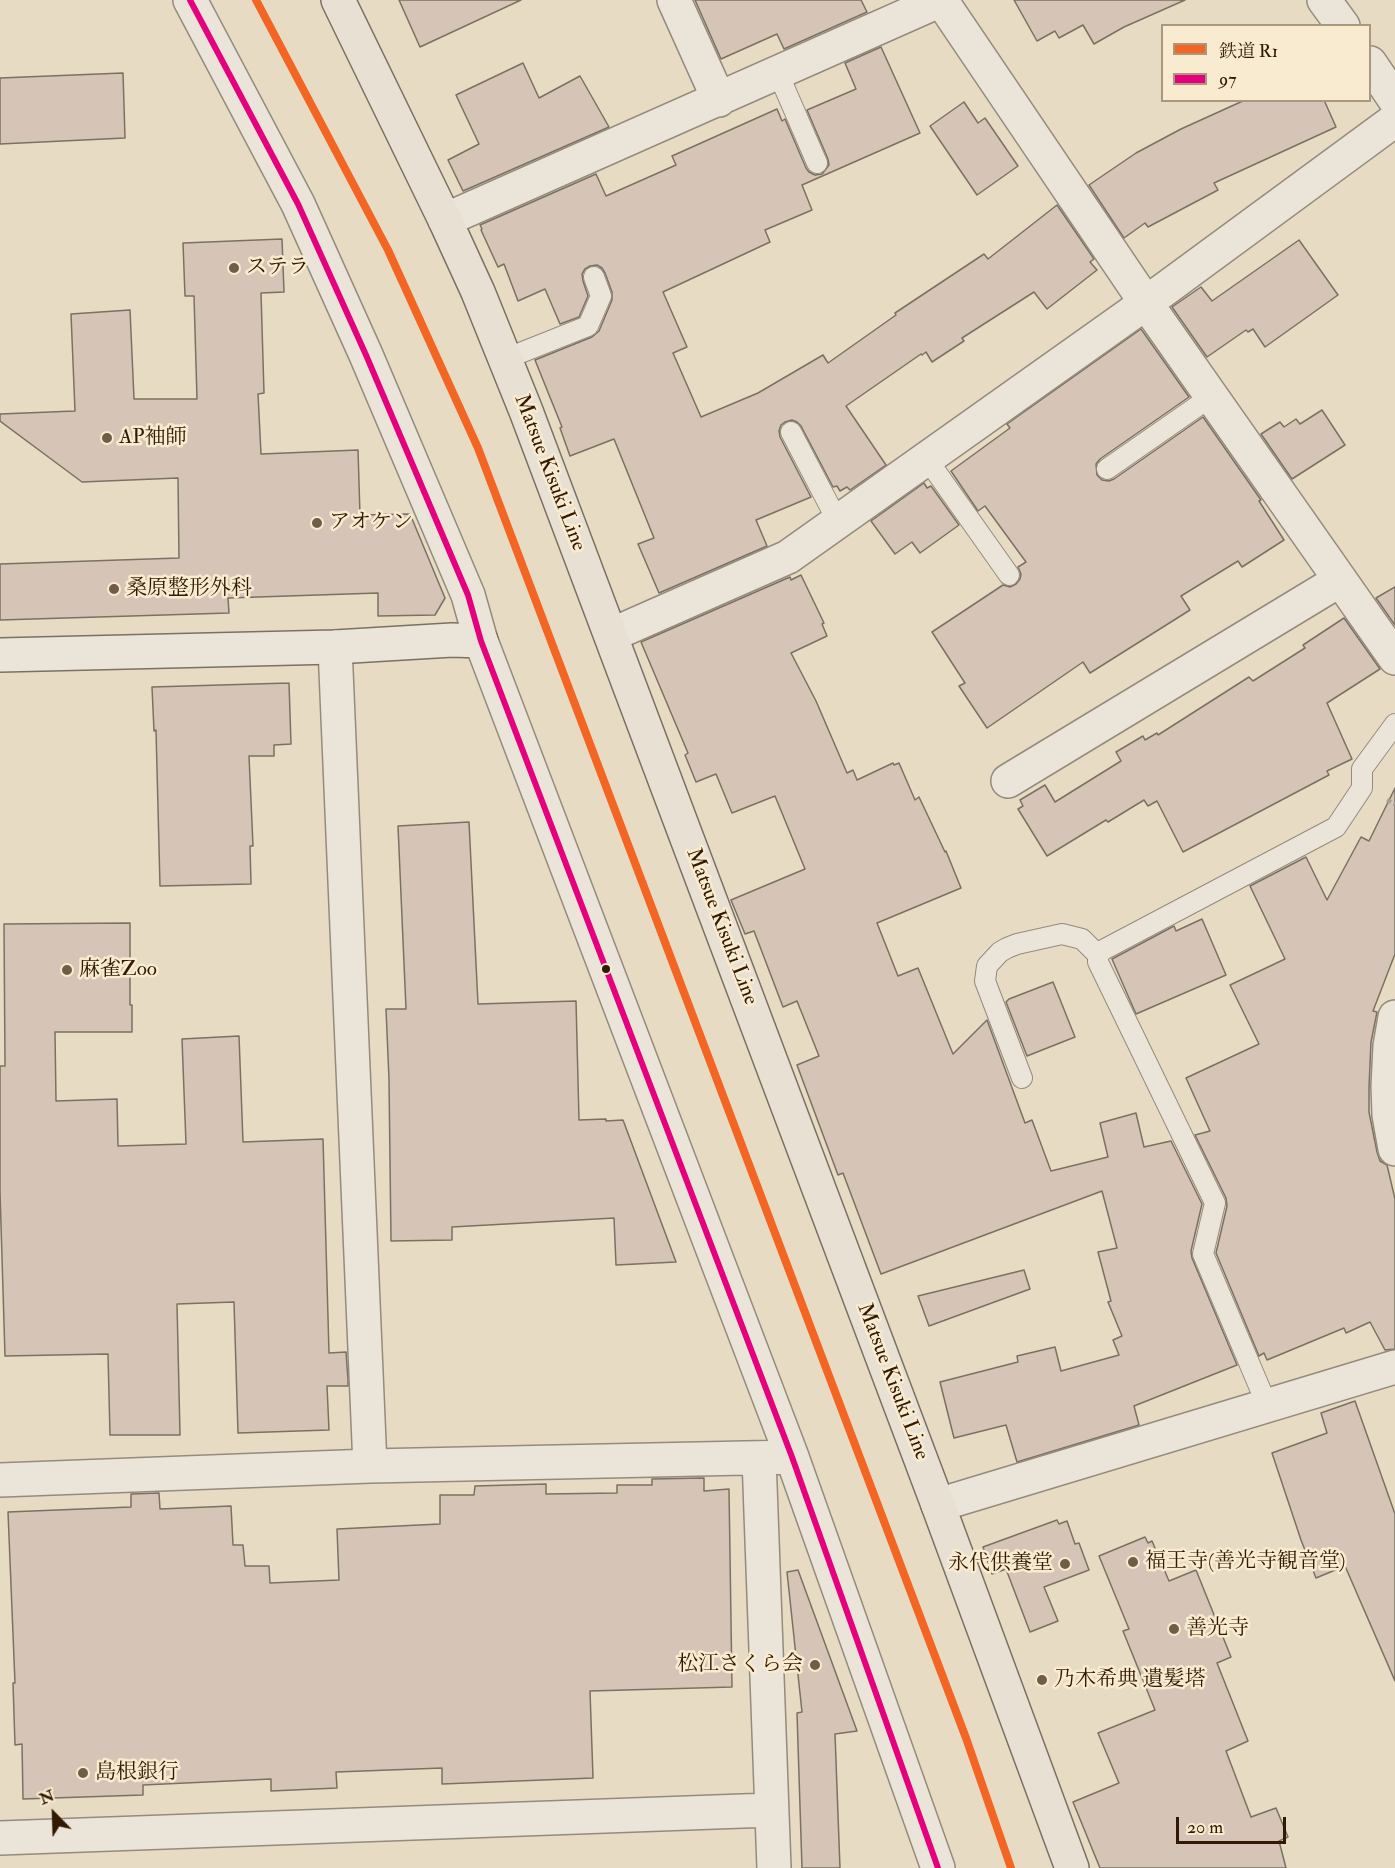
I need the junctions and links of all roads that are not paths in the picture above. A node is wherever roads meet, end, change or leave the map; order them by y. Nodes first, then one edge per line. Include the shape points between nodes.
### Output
1 (190, 0) edge
2 (338, 0) edge
3 (674, 0) edge
4 (1324, 0) edge
5 (1342, 24) edge
6 (1371, 64) edge
7 (778, 73) junction
8 (718, 100) junction
9 (1395, 100) edge
10 (1395, 120) edge
11 (818, 163) dead end
12 (445, 220) junction
13 (594, 277) dead end
14 (1146, 303) junction
15 (505, 359) junction
16 (1212, 396) junction
17 (791, 432) dead end
18 (927, 459) junction
19 (1107, 469) dead end
20 (838, 522) junction
21 (1010, 574) dead end
22 (1340, 580) junction
23 (611, 635) junction
24 (481, 641) junction
25 (335, 647) junction
26 (0, 655) edge
27 (1395, 658) edge
28 (1395, 724) edge
29 (1008, 781) dead end
30 (1098, 955) junction
31 (1395, 1017) edge
32 (1022, 1078) dead end
33 (1395, 1149) edge
34 (1395, 1367) edge
35 (1267, 1406) junction
36 (792, 1457) junction
37 (759, 1458) junction
38 (370, 1466) junction
39 (0, 1480) edge
40 (938, 1505) junction
41 (770, 1810) junction
42 (0, 1838) edge
43 (774, 1868) edge
44 (938, 1868) edge
45 (1072, 1868) edge

1 - 24 street via 298,204 468,595
2 - 12 main road, Matsue Kisuki Line
3 - 8 street
4 - 5 street
6 - 9 street
7 - 8 street
7 - 11 lane
7 - 14 street via 941,0
8 - 12 street
10 - 14 street
12 - 15 main road, Matsue Kisuki Line
13 - 15 lane via 601,297 588,326
14 - 16 street
14 - 18 street
15 - 23 main road, Matsue Kisuki Line
16 - 19 lane
16 - 22 street
17 - 20 lane
18 - 20 street
18 - 21 lane
20 - 23 street via 788,557
22 - 27 street
22 - 29 street
23 - 40 main road, Matsue Kisuki Line
24 - 25 street
24 - 36 street
25 - 26 street
25 - 38 street
28 - 30 lane via 1362,769 1362,788 1336,827
30 - 32 lane via 1082,939 1062,934 1017,944 1000,952 987,966 986,981
30 - 35 lane via 1215,1203 1203,1254
31 - 33 street via 1388,1086
34 - 35 street
35 - 40 street
36 - 37 street
36 - 44 street
37 - 38 street
37 - 41 street
38 - 39 street
40 - 45 main road, Matsue Kisuki Line
41 - 42 street
41 - 43 street

